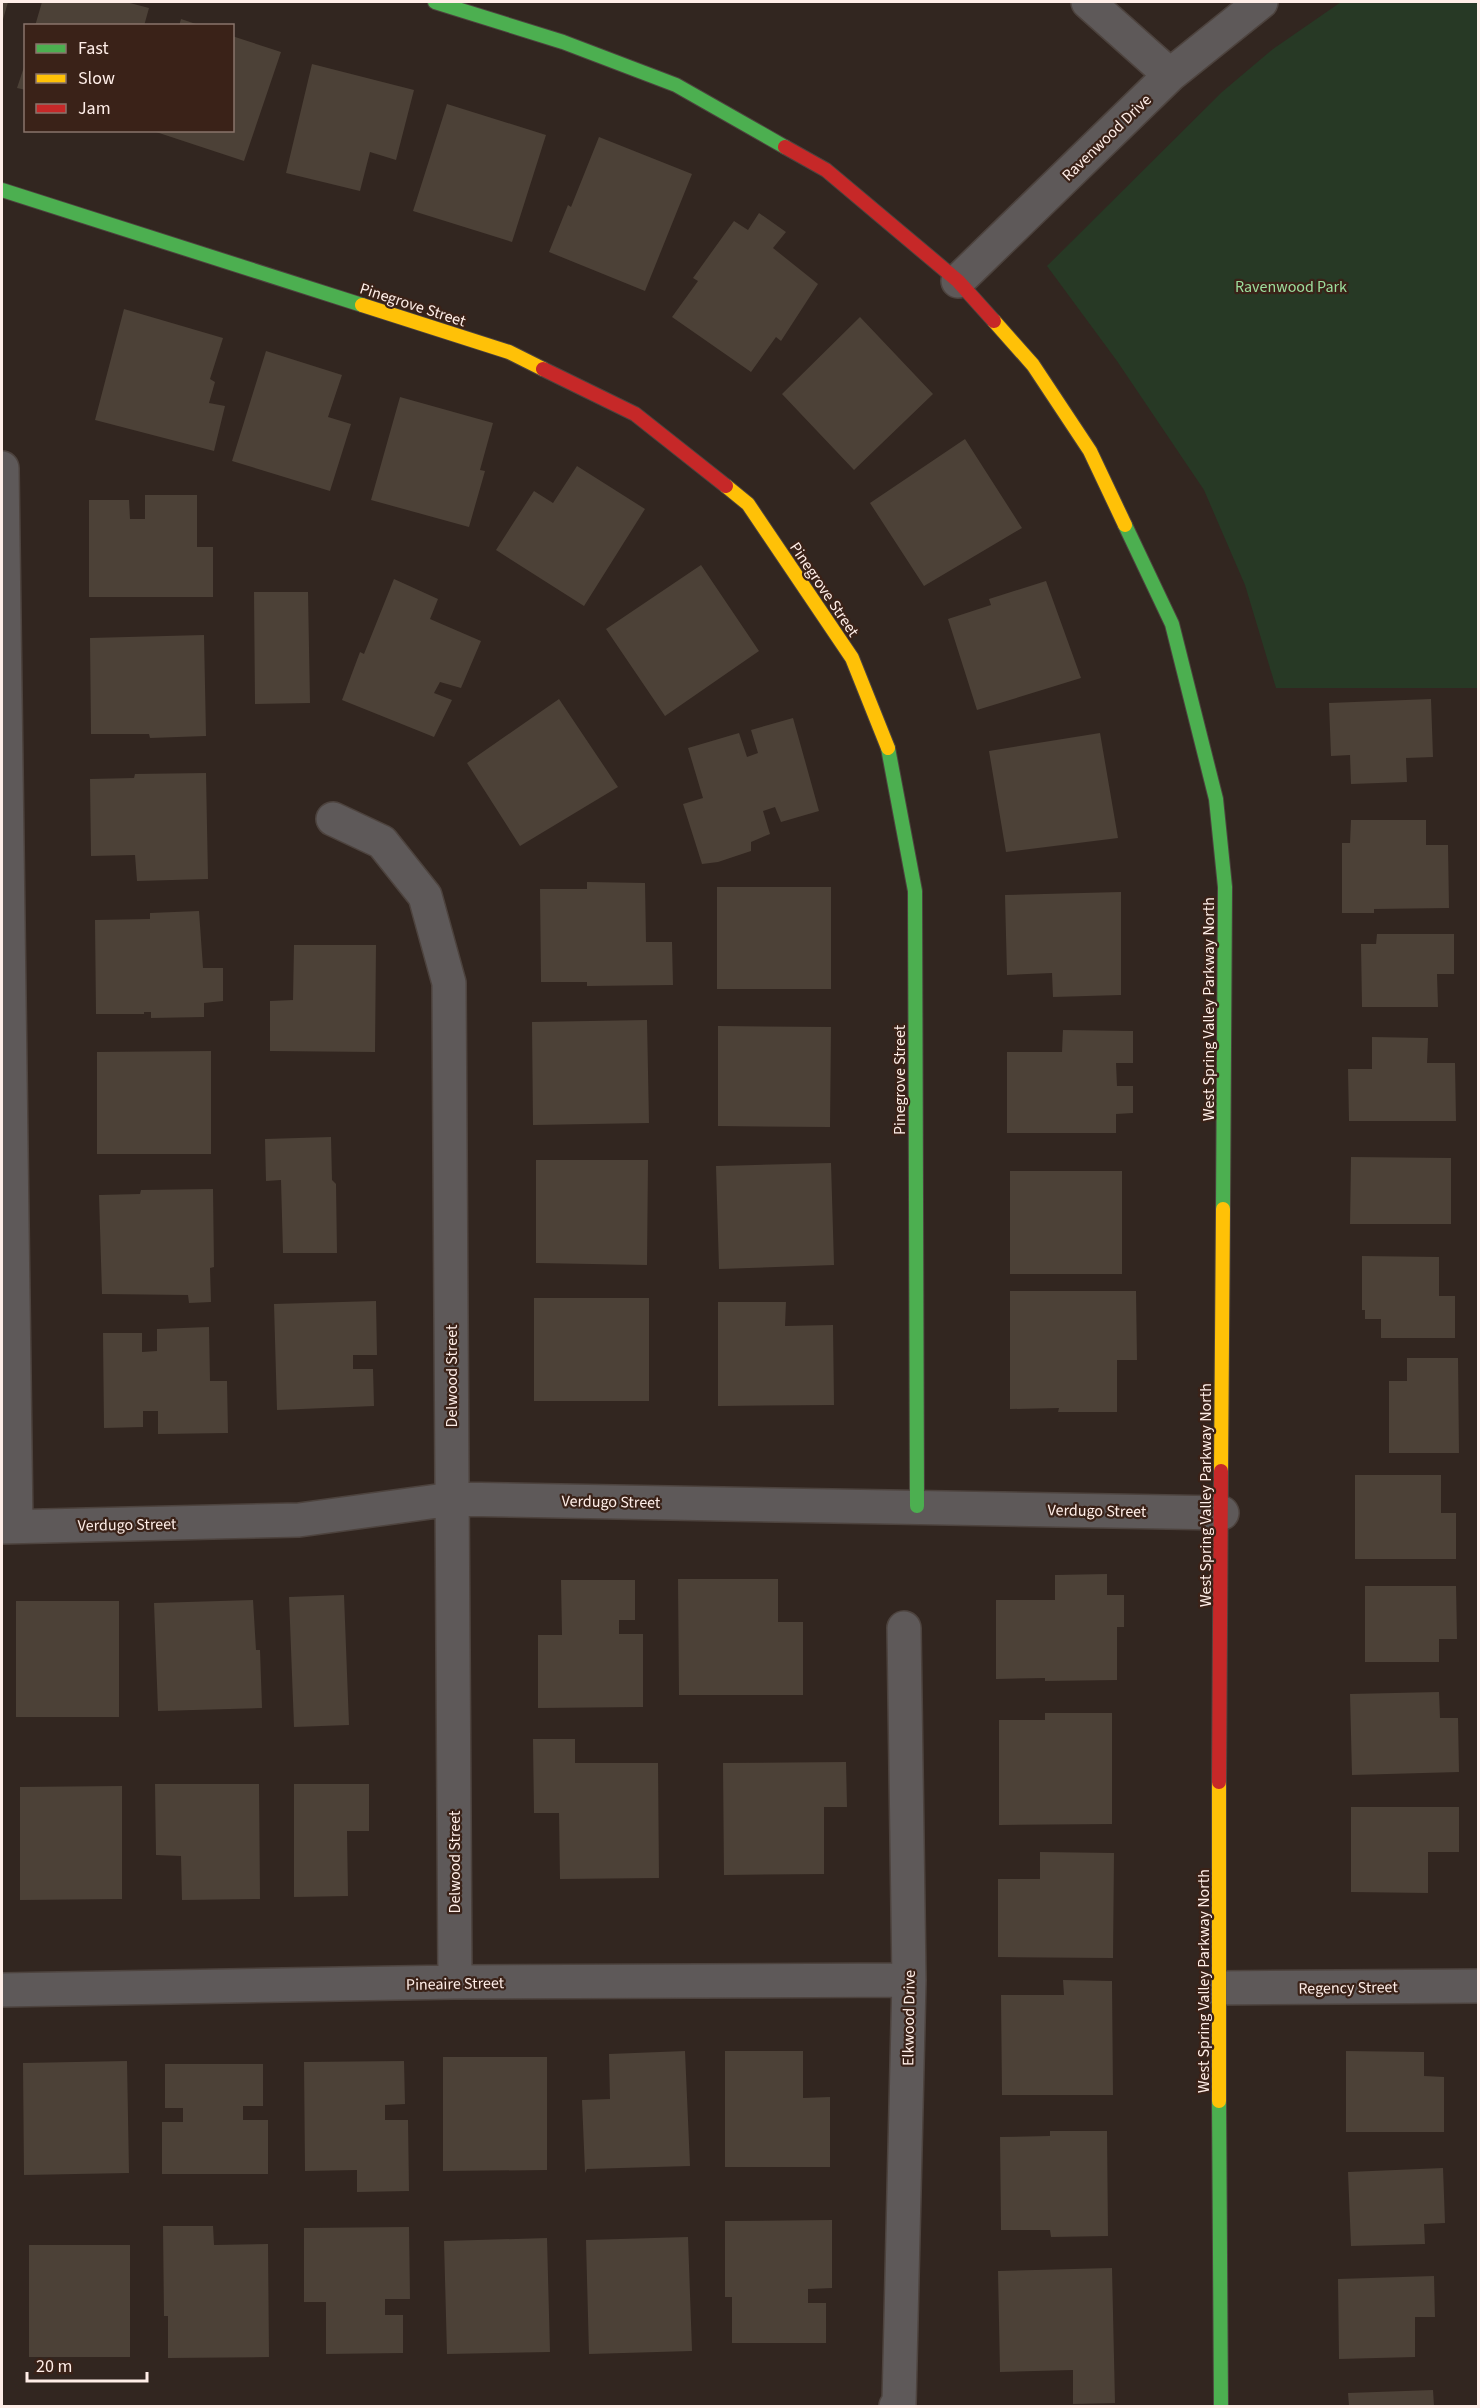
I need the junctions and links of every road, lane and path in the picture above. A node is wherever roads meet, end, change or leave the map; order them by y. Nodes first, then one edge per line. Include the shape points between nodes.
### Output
1 (435, 2) edge
2 (1088, 2) edge
3 (1261, 2) edge
4 (1170, 75) junction
5 (2, 190) edge
6 (958, 281) junction
7 (2, 468) edge
8 (333, 819) dead end
9 (452, 1499) junction
10 (917, 1506) junction
11 (1222, 1513) junction
12 (9, 1526) edge
13 (904, 1628) dead end
14 (909, 1980) junction
15 (455, 1982) junction
16 (1479, 1986) edge
17 (1218, 1988) junction
18 (2, 1990) edge
19 (896, 2406) edge
20 (1221, 2406) edge

1 - 6 street, West Spring Valley Parkway North via 563,42 676,85 826,170
2 - 4 street
3 - 4 street, Ravenwood Drive
4 - 6 street, Ravenwood Drive
5 - 10 street, Pinegrove Street via 509,352 635,414 748,504 852,658 889,750 915,891
6 - 11 street, West Spring Valley Parkway North via 1033,364 1090,452 1172,624 1216,799 1225,887
7 - 12 street
8 - 9 street, Delwood Street via 382,842 424,896 449,983
9 - 10 street, Verdugo Street
9 - 12 street, Verdugo Street via 299,1520
9 - 15 street, Delwood Street
10 - 11 street, Verdugo Street
11 - 17 street, West Spring Valley Parkway North
13 - 14 street, Elkwood Drive
14 - 15 street, Pineaire Street
14 - 19 street, Elkwood Drive
15 - 18 street, Pineaire Street
16 - 17 street, Regency Street
17 - 20 street, West Spring Valley Parkway North

